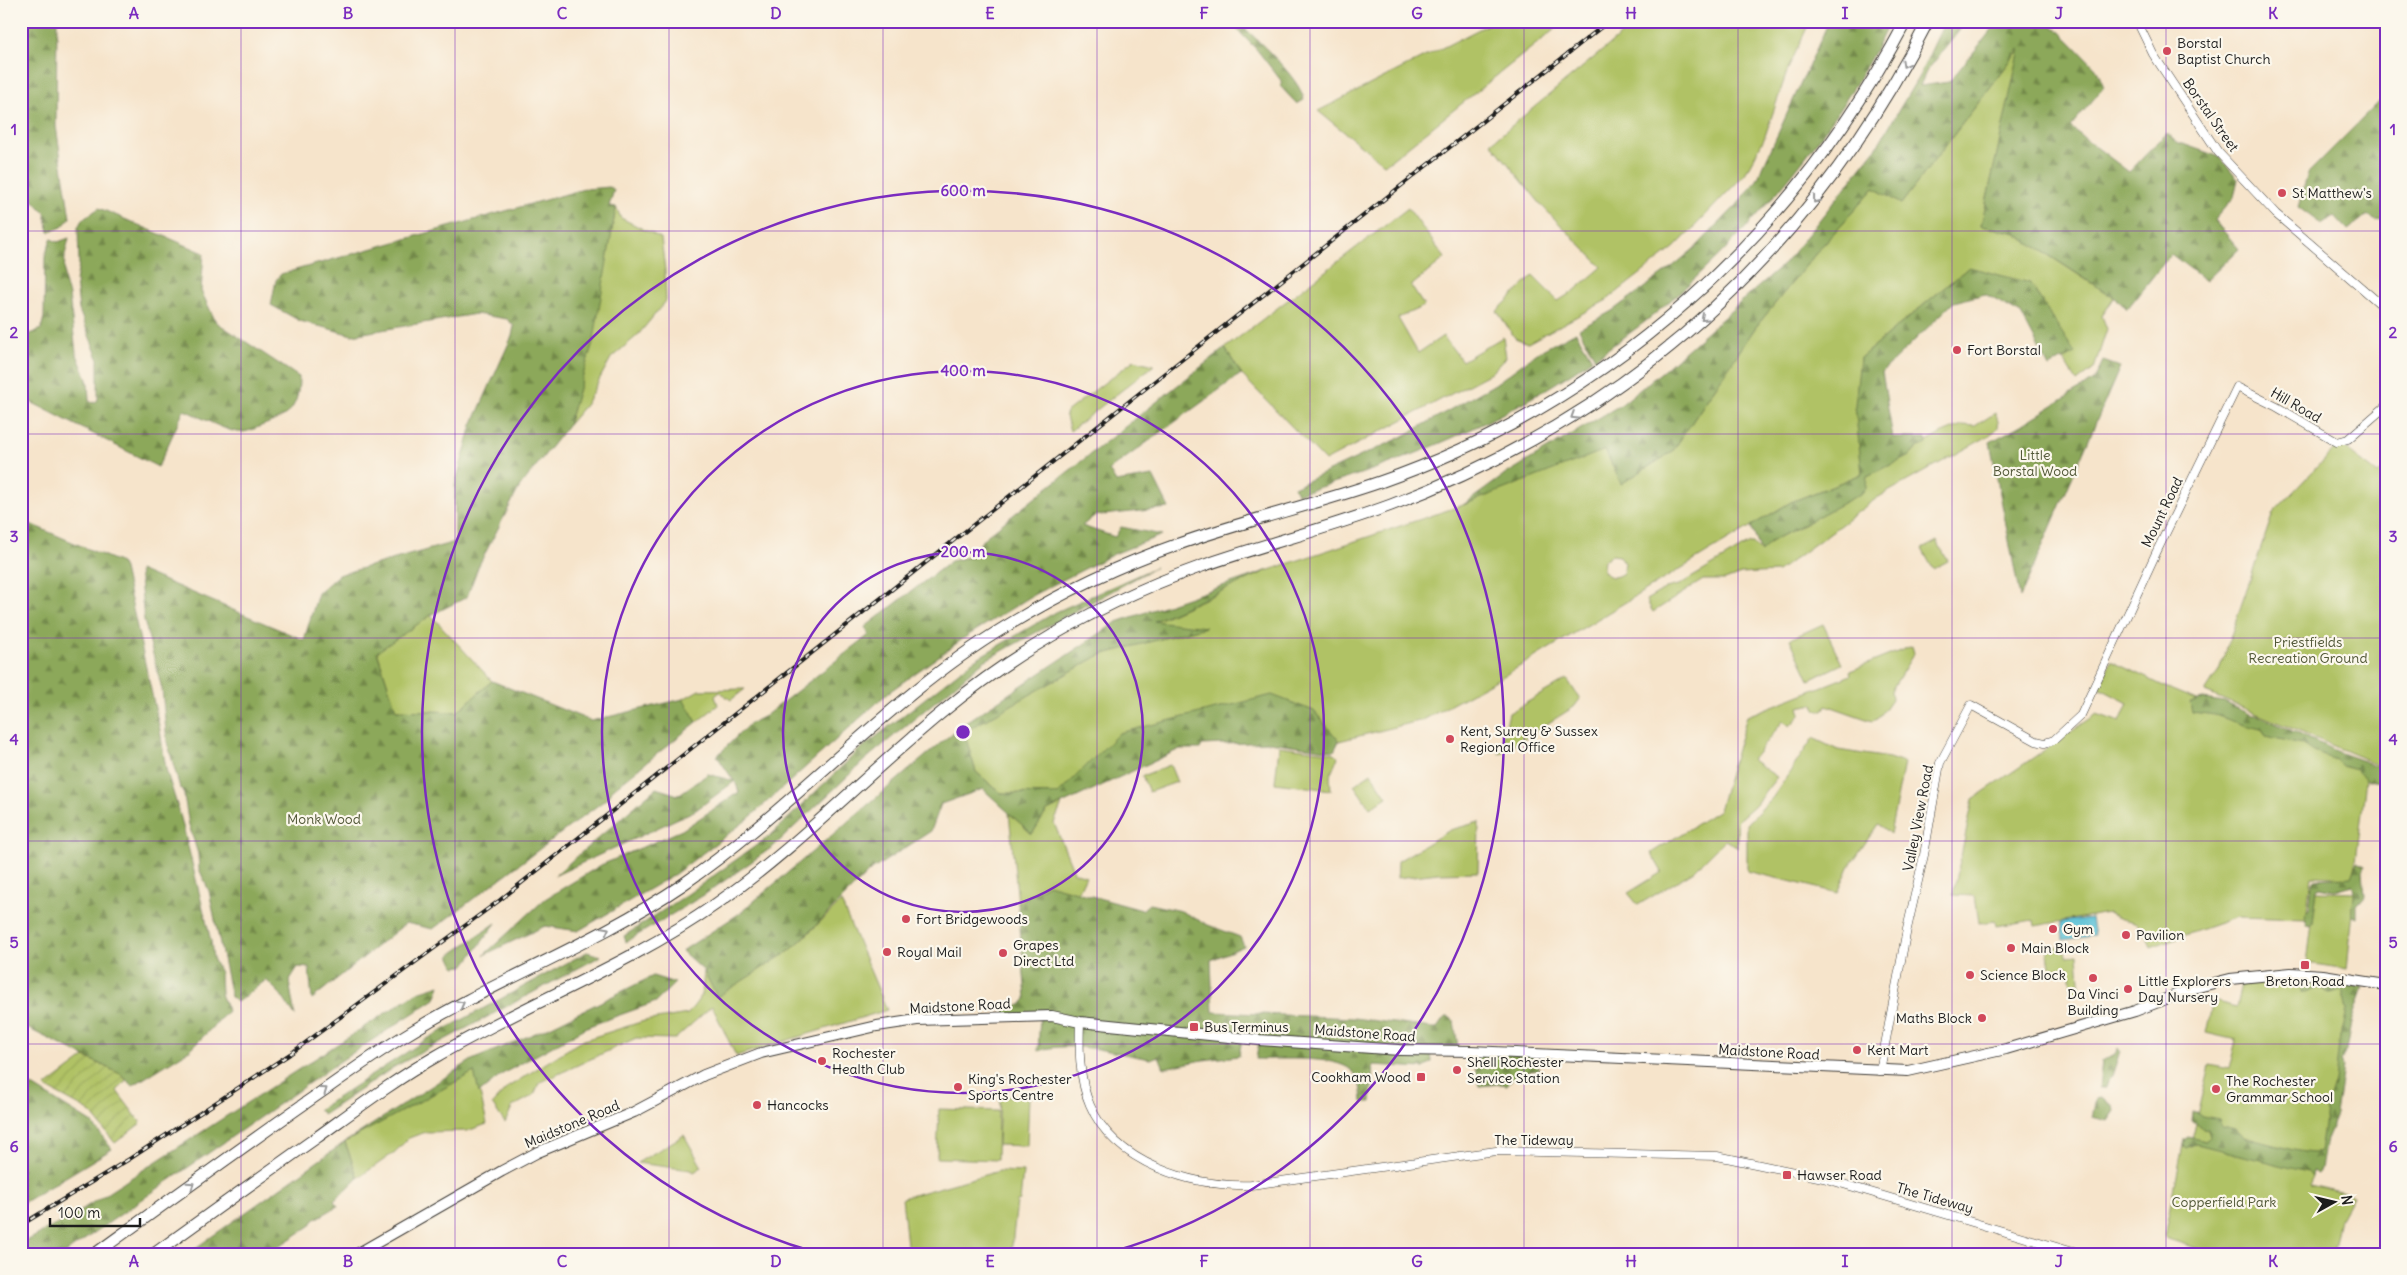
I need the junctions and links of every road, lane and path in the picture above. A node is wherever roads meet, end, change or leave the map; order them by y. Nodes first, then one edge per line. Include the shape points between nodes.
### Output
1 (1906, 21) edge
2 (1928, 21) edge
3 (2136, 21) edge
4 (2384, 305) edge
5 (2237, 387) joint
6 (2386, 406) edge
7 (2110, 649) joint
8 (2386, 985) edge
9 (1080, 1022) junction
10 (1880, 1071) junction
11 (95, 1254) edge
12 (154, 1254) edge
13 (357, 1254) edge
14 (2080, 1254) edge

11 -> 1 highway via 266,1130 407,1034 617,924 701,872 766,821 918,686 1006,626 1137,560 1213,533 1382,482 1433,462 1533,413 1607,365 1706,286 1780,210 1836,138
2 -> 12 highway via 1874,117 1843,164 1805,212 1720,303 1651,362 1607,394 1534,439 1446,483 1362,516 1180,574 1104,607 1039,643 996,670 937,715 775,858 715,905 641,951 432,1059 344,1117
3 - 4 street, Borstal Street via 2153,54 2218,152 2276,214
5 - 6 street, Hill Road via 2334,441 2344,442
5 - 7 street, Mount Road
7 - 10 street, Valley View Road via 2081,715 2054,740 2036,741 1971,705 1940,762
8 - 10 main road, Maidstone Road via 2323,975 2239,977 2194,988 2134,1011 1979,1056 1908,1072
9 - 10 main road, Maidstone Road via 1242,1039 1399,1050
9 - 13 main road, Maidstone Road via 1052,1016 917,1020 840,1033 761,1053 704,1075 634,1112 536,1153
9 - 14 street, The Tideway via 1084,1088 1103,1128 1126,1149 1150,1164 1186,1178 1251,1185 1502,1151 1717,1156 1823,1178

